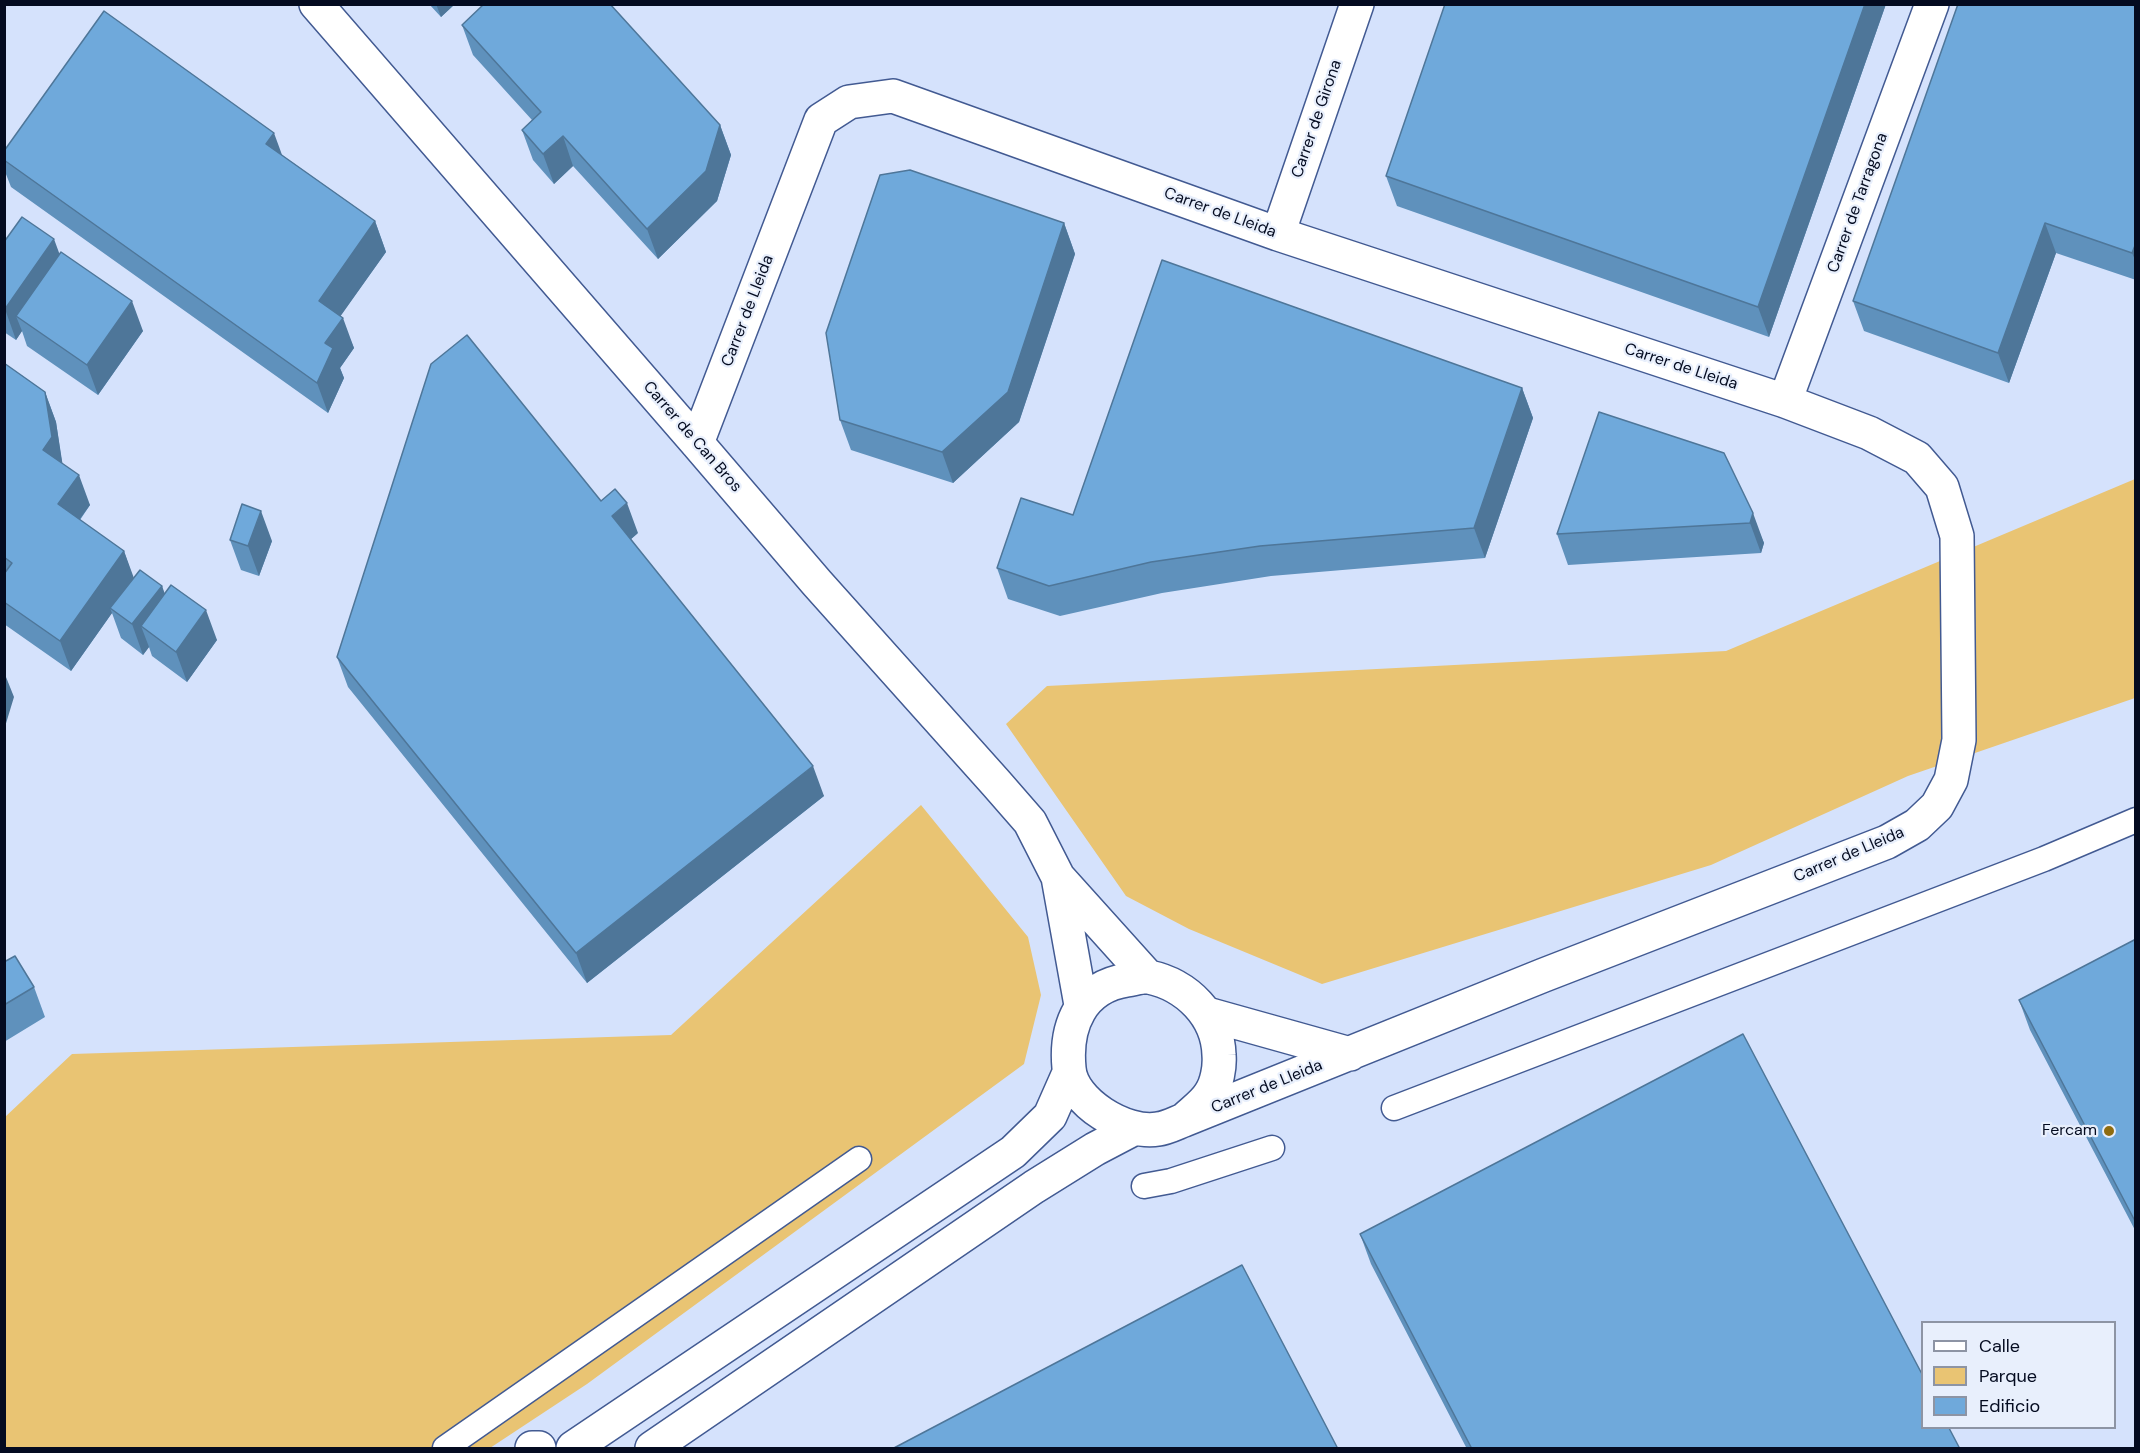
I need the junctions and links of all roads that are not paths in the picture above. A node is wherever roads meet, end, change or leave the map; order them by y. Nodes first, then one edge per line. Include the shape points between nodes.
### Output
1 (316, 4) edge
2 (1357, 4) edge
3 (1932, 4) edge
4 (1278, 234) junction
5 (1785, 401) junction
6 (697, 443) junction
7 (2136, 820) edge
8 (1058, 877) junction
9 (1148, 977) junction
10 (1081, 1005) junction
11 (1207, 1014) junction
12 (1350, 1054) junction
13 (1069, 1073) junction
14 (1394, 1108) dead end
15 (1184, 1120) junction
16 (1135, 1128) junction
17 (1272, 1148) dead end
18 (859, 1159) dead end
19 (1144, 1186) dead end
20 (445, 1449) edge
21 (532, 1449) edge
22 (539, 1449) edge
23 (573, 1449) edge
24 (652, 1449) edge

1 - 6 street, Carrer de Can Bros
2 - 4 street, Carrer de Girona
3 - 5 street, Carrer de Tarragona
4 - 5 street, Carrer de Lleida
4 - 6 street, Carrer de Lleida via 893,96 849,102 821,120
5 - 12 street, Carrer de Lleida via 1869,433 1917,458 1942,487 1957,536 1959,740 1951,780 1937,806 1917,825 1887,842
6 - 8 street, Carrer de Can Bros via 1030,822
7 - 14 lane via 2044,859
8 - 9 street, Carrer de Can Bros
8 - 10 street, Carrer de Can Bros
9 - 10 street via 1115,982
9 - 11 street via 1185,991
10 - 13 street via 1067,1051
11 - 12 street, Carrer de Lleida
11 - 15 street via 1219,1039 1220,1066 1210,1094
12 - 15 street, Carrer de Lleida
13 - 16 street via 1095,1111
13 - 23 street via 1050,1116 1013,1152
15 - 16 street via 1158,1130
16 - 24 street via 1034,1187
17 - 19 lane
18 - 20 lane
21 - 22 street

